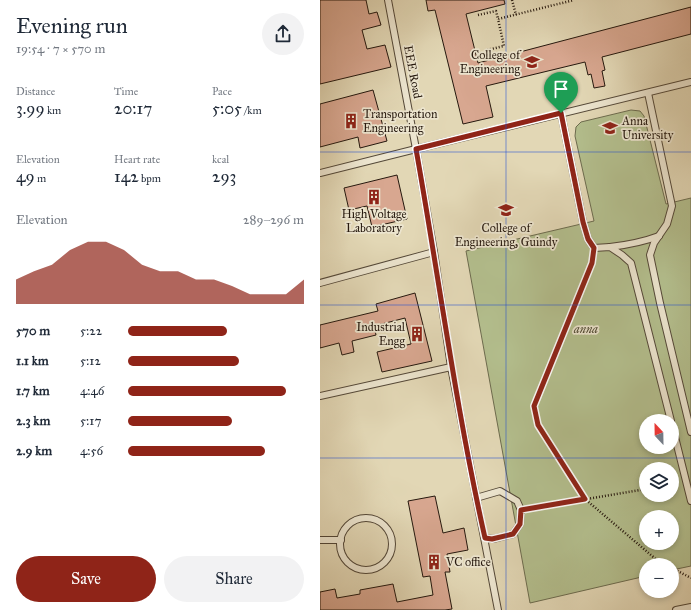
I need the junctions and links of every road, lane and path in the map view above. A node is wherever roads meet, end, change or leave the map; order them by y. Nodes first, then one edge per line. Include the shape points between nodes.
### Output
1 (388, 0) edge
2 (512, 0) edge
3 (574, 0) edge
4 (478, 15) dead end
5 (516, 15) junction
6 (498, 19) junction
7 (487, 50) dead end
8 (691, 82) edge
9 (648, 93) junction
10 (561, 113) junction
11 (416, 149) junction
12 (320, 174) edge
13 (659, 236) junction
14 (610, 247) junction
15 (594, 248) junction
16 (434, 252) junction
17 (320, 283) edge
18 (451, 367) junction
19 (320, 396) edge
20 (669, 414) edge
21 (691, 432) edge
22 (679, 453) edge
23 (639, 490) edge
24 (476, 498) junction
25 (585, 499) junction
26 (691, 501) edge
27 (521, 510) junction
28 (485, 538) junction
29 (320, 540) edge
30 (341, 540) junction
31 (654, 558) edge
32 (679, 572) edge
33 (691, 578) edge
34 (691, 608) edge
35 (498, 610) edge
36 (676, 610) edge

1 - 11 lane, EEE Road
2 - 5 path
3 - 5 path
4 - 6 path via 496,11
5 - 6 path
6 - 7 path via 504,46
8 - 9 lane
9 - 10 lane
9 - 13 lane via 672,206 667,224
10 - 11 lane
10 - 15 lane via 583,222 588,239
11 - 12 lane
11 - 16 lane, EEE Road
13 - 14 lane
13 - 21 lane via 650,255
14 - 15 lane
14 - 20 lane via 630,263
15 - 25 path via 592,263 534,406 538,425
16 - 17 lane
16 - 18 lane, EEE Road
18 - 19 lane
18 - 24 lane, EEE Road
22 - 26 lane
23 - 25 path
24 - 27 lane via 500,491 517,501
24 - 28 lane
25 - 27 path
25 - 31 path
27 - 28 lane via 520,524 513,534
28 - 35 lane
29 - 30 lane
30 - 30 lane via 350,524 358,520 377,521 385,526 391,538 391,552 379,567 370,570 358,569 344,558
32 - 33 path
34 - 36 lane

